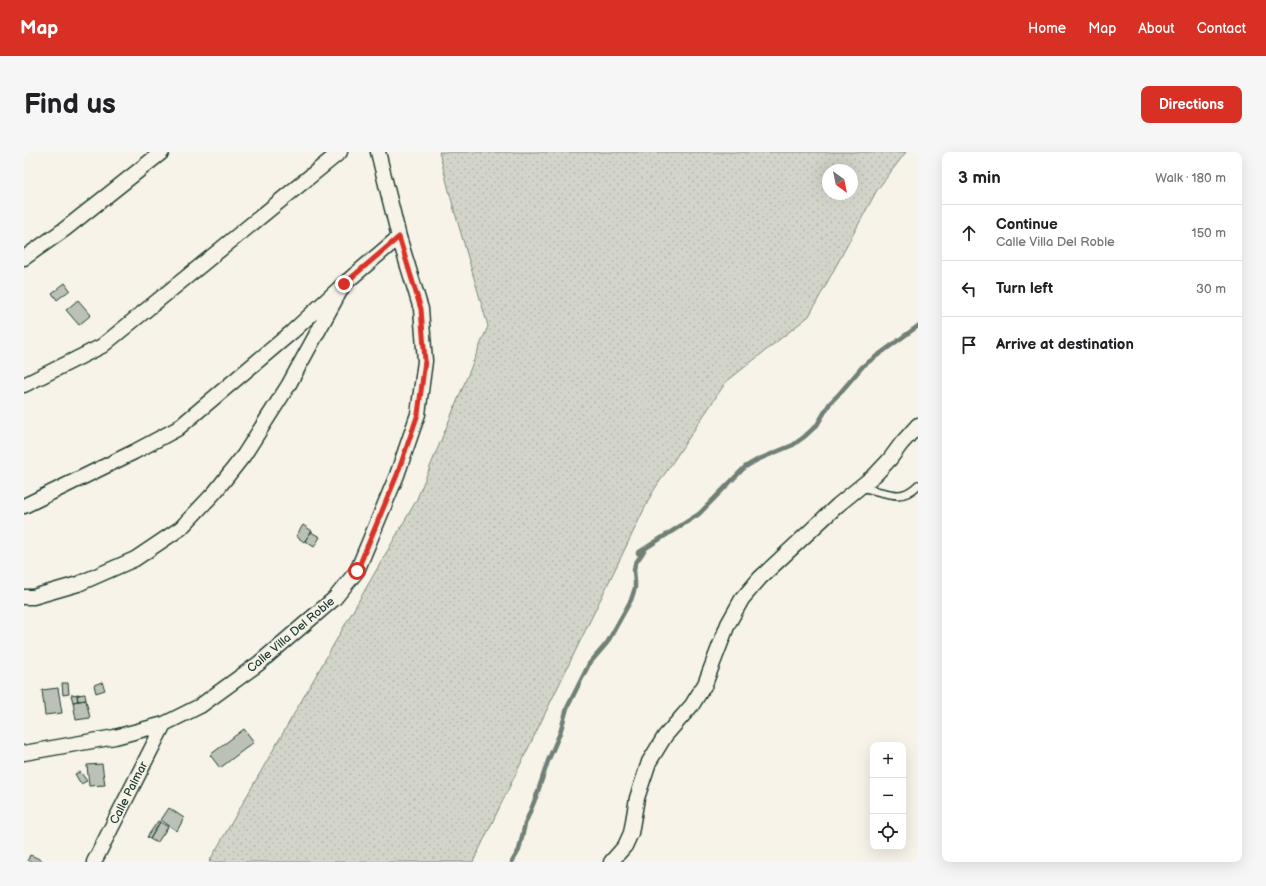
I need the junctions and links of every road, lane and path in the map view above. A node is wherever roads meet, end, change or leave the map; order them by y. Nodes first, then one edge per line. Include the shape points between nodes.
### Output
1 (162, 152) edge
2 (340, 152) edge
3 (378, 152) edge
4 (399, 237) junction
5 (24, 258) edge
6 (344, 284) junction
7 (24, 385) edge
8 (918, 425) edge
9 (918, 485) edge
10 (860, 487) junction
11 (24, 506) edge
12 (24, 598) edge
13 (164, 724) junction
14 (24, 753) edge
15 (94, 862) edge
16 (611, 862) edge

1 - 5 street
2 - 7 street via 102,346
3 - 4 street, Calle Villa Del Roble
4 - 6 street
4 - 13 street, Calle Villa Del Roble via 421,309 425,361 418,414 397,475 357,571 336,598 258,664 200,706
6 - 11 street via 292,332 176,429
6 - 12 street via 288,386 244,455 215,492 181,528 136,559 78,584
8 - 10 street via 876,474
9 - 10 lane via 899,495
10 - 16 street via 760,578 742,599 728,624 706,684 692,706 665,736 649,762 637,798 632,833
13 - 14 street, Calle Villa Del Roble via 115,738
13 - 15 street, Calle Palmar

